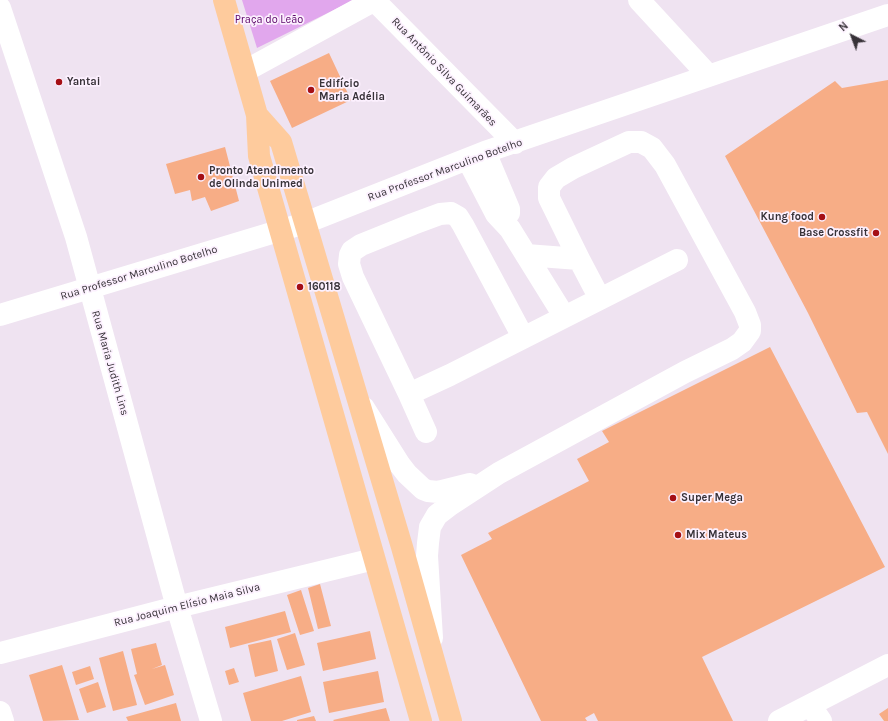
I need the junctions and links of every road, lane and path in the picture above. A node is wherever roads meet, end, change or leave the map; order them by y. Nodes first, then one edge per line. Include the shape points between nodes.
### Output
1 (224, 0) edge
2 (375, 0) edge
3 (639, 0) edge
4 (0, 8) edge
5 (888, 15) edge
6 (245, 71) junction
7 (709, 76) junction
8 (257, 115) junction
9 (514, 143) junction
10 (476, 156) junction
11 (305, 223) junction
12 (280, 231) junction
13 (526, 255) junction
14 (579, 259) junction
15 (677, 260) dead end
16 (89, 287) junction
17 (600, 299) junction
18 (0, 315) edge
19 (564, 316) junction
20 (523, 337) junction
21 (356, 394) junction
22 (409, 394) junction
23 (426, 432) dead end
24 (489, 479) junction
25 (374, 559) junction
26 (177, 607) junction
27 (0, 653) edge
28 (434, 657) junction
29 (888, 665) edge
30 (0, 712) edge
31 (815, 713) edge
32 (3, 721) edge
33 (211, 721) edge
34 (421, 721) edge
35 (451, 721) edge
36 (779, 721) edge

1 - 6 main road
2 - 6 street
2 - 9 street, Rua Antônio Silva Guimarães
3 - 7 street
4 - 16 street, Rua Maria Judith Lins via 76,237
5 - 7 street, Rua Professor Marculino Botelho
6 - 8 main road
7 - 9 street, Rua Professor Marculino Botelho
8 - 11 main road via 280,142
8 - 12 main road via 259,156
9 - 10 street, Rua Professor Marculino Botelho
10 - 11 street, Rua Professor Marculino Botelho
10 - 13 street via 509,209 510,229
11 - 12 street, Rua Professor Marculino Botelho
11 - 21 main road
12 - 16 street, Rua Professor Marculino Botelho
12 - 25 main road
13 - 14 street
13 - 19 street
14 - 17 street
14 - 24 street via 549,198 550,185 560,175 616,148 635,141 647,144 666,165 746,312 750,331 742,342 732,349
15 - 17 street
16 - 18 street, Rua Professor Marculino Botelho
16 - 26 street, Rua Maria Judith Lins
17 - 19 street
19 - 20 street
20 - 22 street
20 - 22 street via 464,225 454,215 440,214 361,245 351,253 350,268
21 - 24 street via 400,465 423,489 438,492
21 - 28 main road
22 - 23 street
24 - 28 street via 443,509 433,519 430,527 427,556
25 - 26 street, Rua Joaquim Elísio Maia Silva
25 - 34 main road
26 - 27 street, Rua Joaquim Elísio Maia Silva
26 - 33 street, Rua Maria Judith Lins
28 - 35 main road
29 - 31 street
30 - 32 street
31 - 36 street

